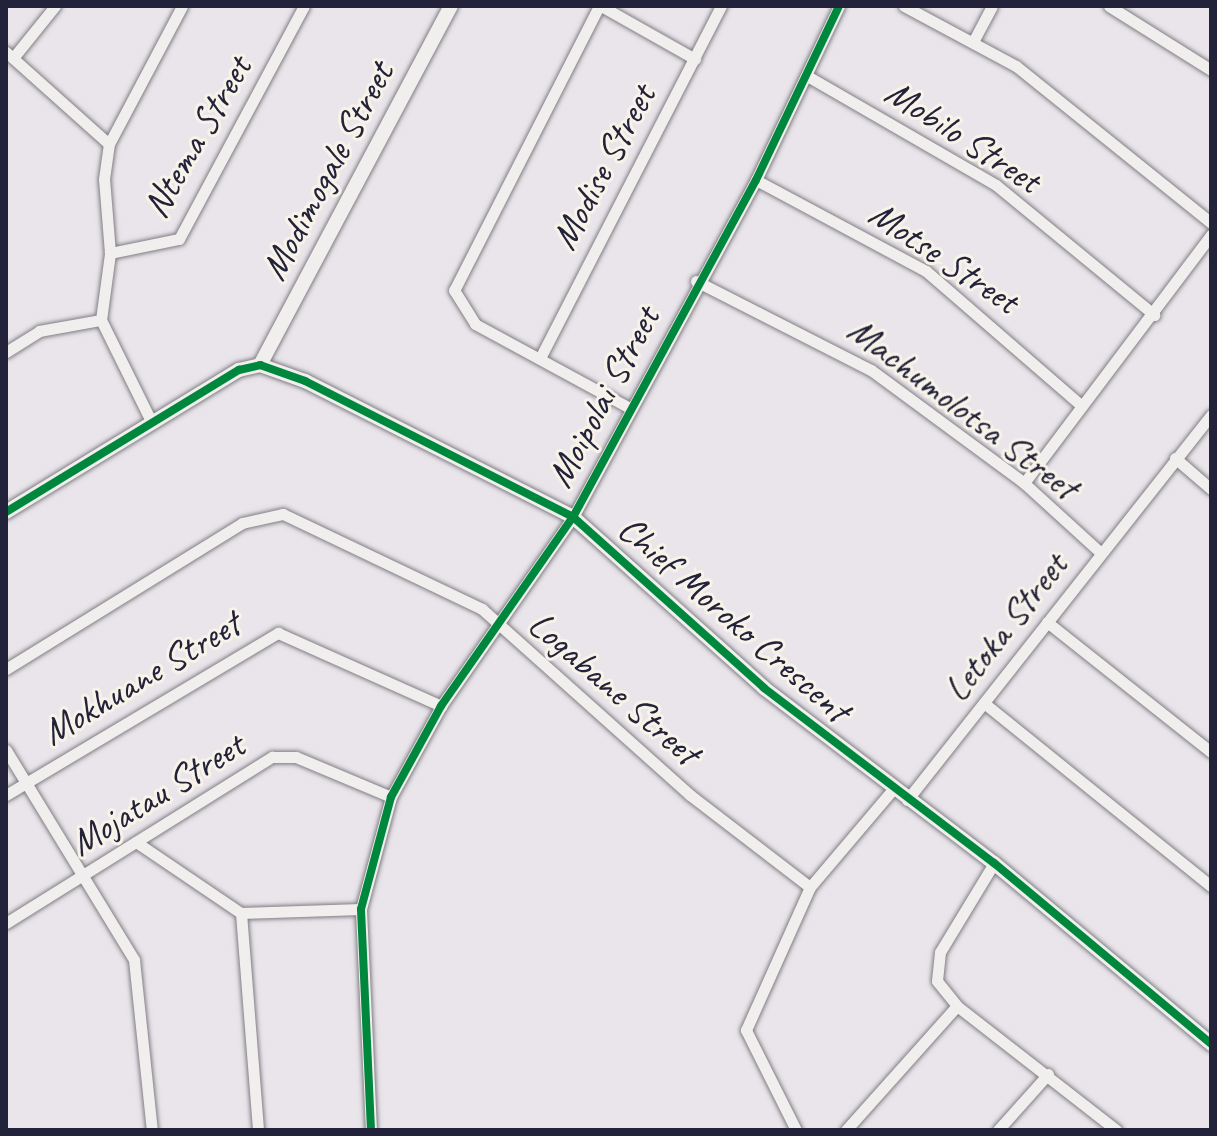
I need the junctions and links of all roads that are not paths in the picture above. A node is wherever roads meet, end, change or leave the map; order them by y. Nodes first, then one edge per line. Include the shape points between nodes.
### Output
1 (55, 6) edge
2 (182, 6) edge
3 (304, 6) edge
4 (451, 6) edge
5 (600, 6) edge
6 (721, 6) edge
7 (839, 6) edge
8 (904, 6) edge
9 (992, 6) edge
10 (1109, 6) edge
11 (974, 40) junction
12 (10, 55) edge
13 (695, 59) junction
14 (1211, 70) edge
15 (809, 77) junction
16 (109, 144) junction
17 (756, 180) junction
18 (1211, 223) edge
19 (1211, 235) edge
20 (110, 253) junction
21 (696, 281) junction
22 (1154, 315) junction
23 (101, 320) junction
24 (6, 352) edge
25 (540, 358) junction
26 (260, 365) junction
27 (1082, 406) junction
28 (628, 407) junction
29 (1211, 415) edge
30 (151, 421) junction
31 (1175, 458) junction
32 (1024, 483) junction
33 (1211, 489) edge
34 (6, 512) edge
35 (573, 517) junction
36 (1101, 553) junction
37 (1047, 622) junction
38 (498, 626) junction
39 (6, 669) edge
40 (984, 703) junction
41 (441, 706) junction
42 (6, 750) edge
43 (1211, 752) edge
44 (26, 783) junction
45 (893, 789) junction
46 (6, 795) edge
47 (391, 797) junction
48 (907, 800) junction
49 (136, 842) junction
50 (994, 863) junction
51 (85, 874) junction
52 (1211, 886) edge
53 (810, 887) junction
54 (361, 909) junction
55 (241, 913) junction
56 (6, 923) edge
57 (957, 1006) junction
58 (1211, 1044) edge
59 (1048, 1074) junction
60 (152, 1130) edge
61 (258, 1130) edge
62 (371, 1130) edge
63 (796, 1130) edge
64 (846, 1130) edge
65 (998, 1130) edge
66 (1116, 1130) edge

1 - 12 street
2 - 16 street
3 - 20 street, Ntema Street via 179,239
4 - 26 street, Modimogale Street
5 - 13 street
5 - 25 street via 454,290 466,317
6 - 13 street, Modise Street
7 - 15 street, Moipolai Street
8 - 11 street
9 - 11 street
10 - 14 street
11 - 18 street via 1059,97
12 - 16 street
13 - 25 street, Modise Street
15 - 17 street, Moipolai Street
15 - 22 street, Mobilo Street via 996,185
16 - 20 street via 103,199
17 - 21 street, Moipolai Street
17 - 27 street, Motse Street via 926,271
19 - 22 street
20 - 23 street
21 - 28 street, Moipolai Street
21 - 32 street, Machumolotsa Street via 828,343
22 - 27 street
23 - 24 street via 39,331
23 - 30 street
25 - 28 street
26 - 30 street
26 - 35 street, Chief Moroko Crescent via 521,485
27 - 32 street
28 - 35 street, Moipolai Street
29 - 31 street, Letoka Street
30 - 34 street
31 - 33 street
31 - 36 street, Letoka Street
32 - 36 street, Machumolotsa Street
35 - 38 street, Moipolai Street
35 - 45 street, Chief Moroko Crescent via 764,688
36 - 37 street, Letoka Street
37 - 40 street, Letoka Street
37 - 43 street
38 - 39 street, Logabane Street via 464,599 268,512
38 - 41 street, Moipolai Street
38 - 53 street, Logabane Street via 690,795
40 - 48 street, Letoka Street
40 - 52 street
41 - 44 street, Mokhuane Street via 278,633
41 - 47 street, Moipolai Street
42 - 44 street
44 - 46 street, Mokhuane Street
44 - 51 street
45 - 48 street, Chief Moroko Crescent
45 - 53 street
47 - 49 street, Mojatau Street via 277,755
47 - 54 street, Moipolai Street
48 - 50 street, Chief Moroko Crescent
49 - 51 street, Mojatau Street
49 - 55 street
50 - 57 street via 936,961 937,981
50 - 58 street, Chief Moroko Crescent
51 - 56 street, Mojatau Street
51 - 60 street via 140,978
53 - 63 street via 746,1036
54 - 55 street
54 - 62 street, Moipolai Street
55 - 61 street
57 - 59 street
57 - 64 street
59 - 65 street
59 - 66 street

